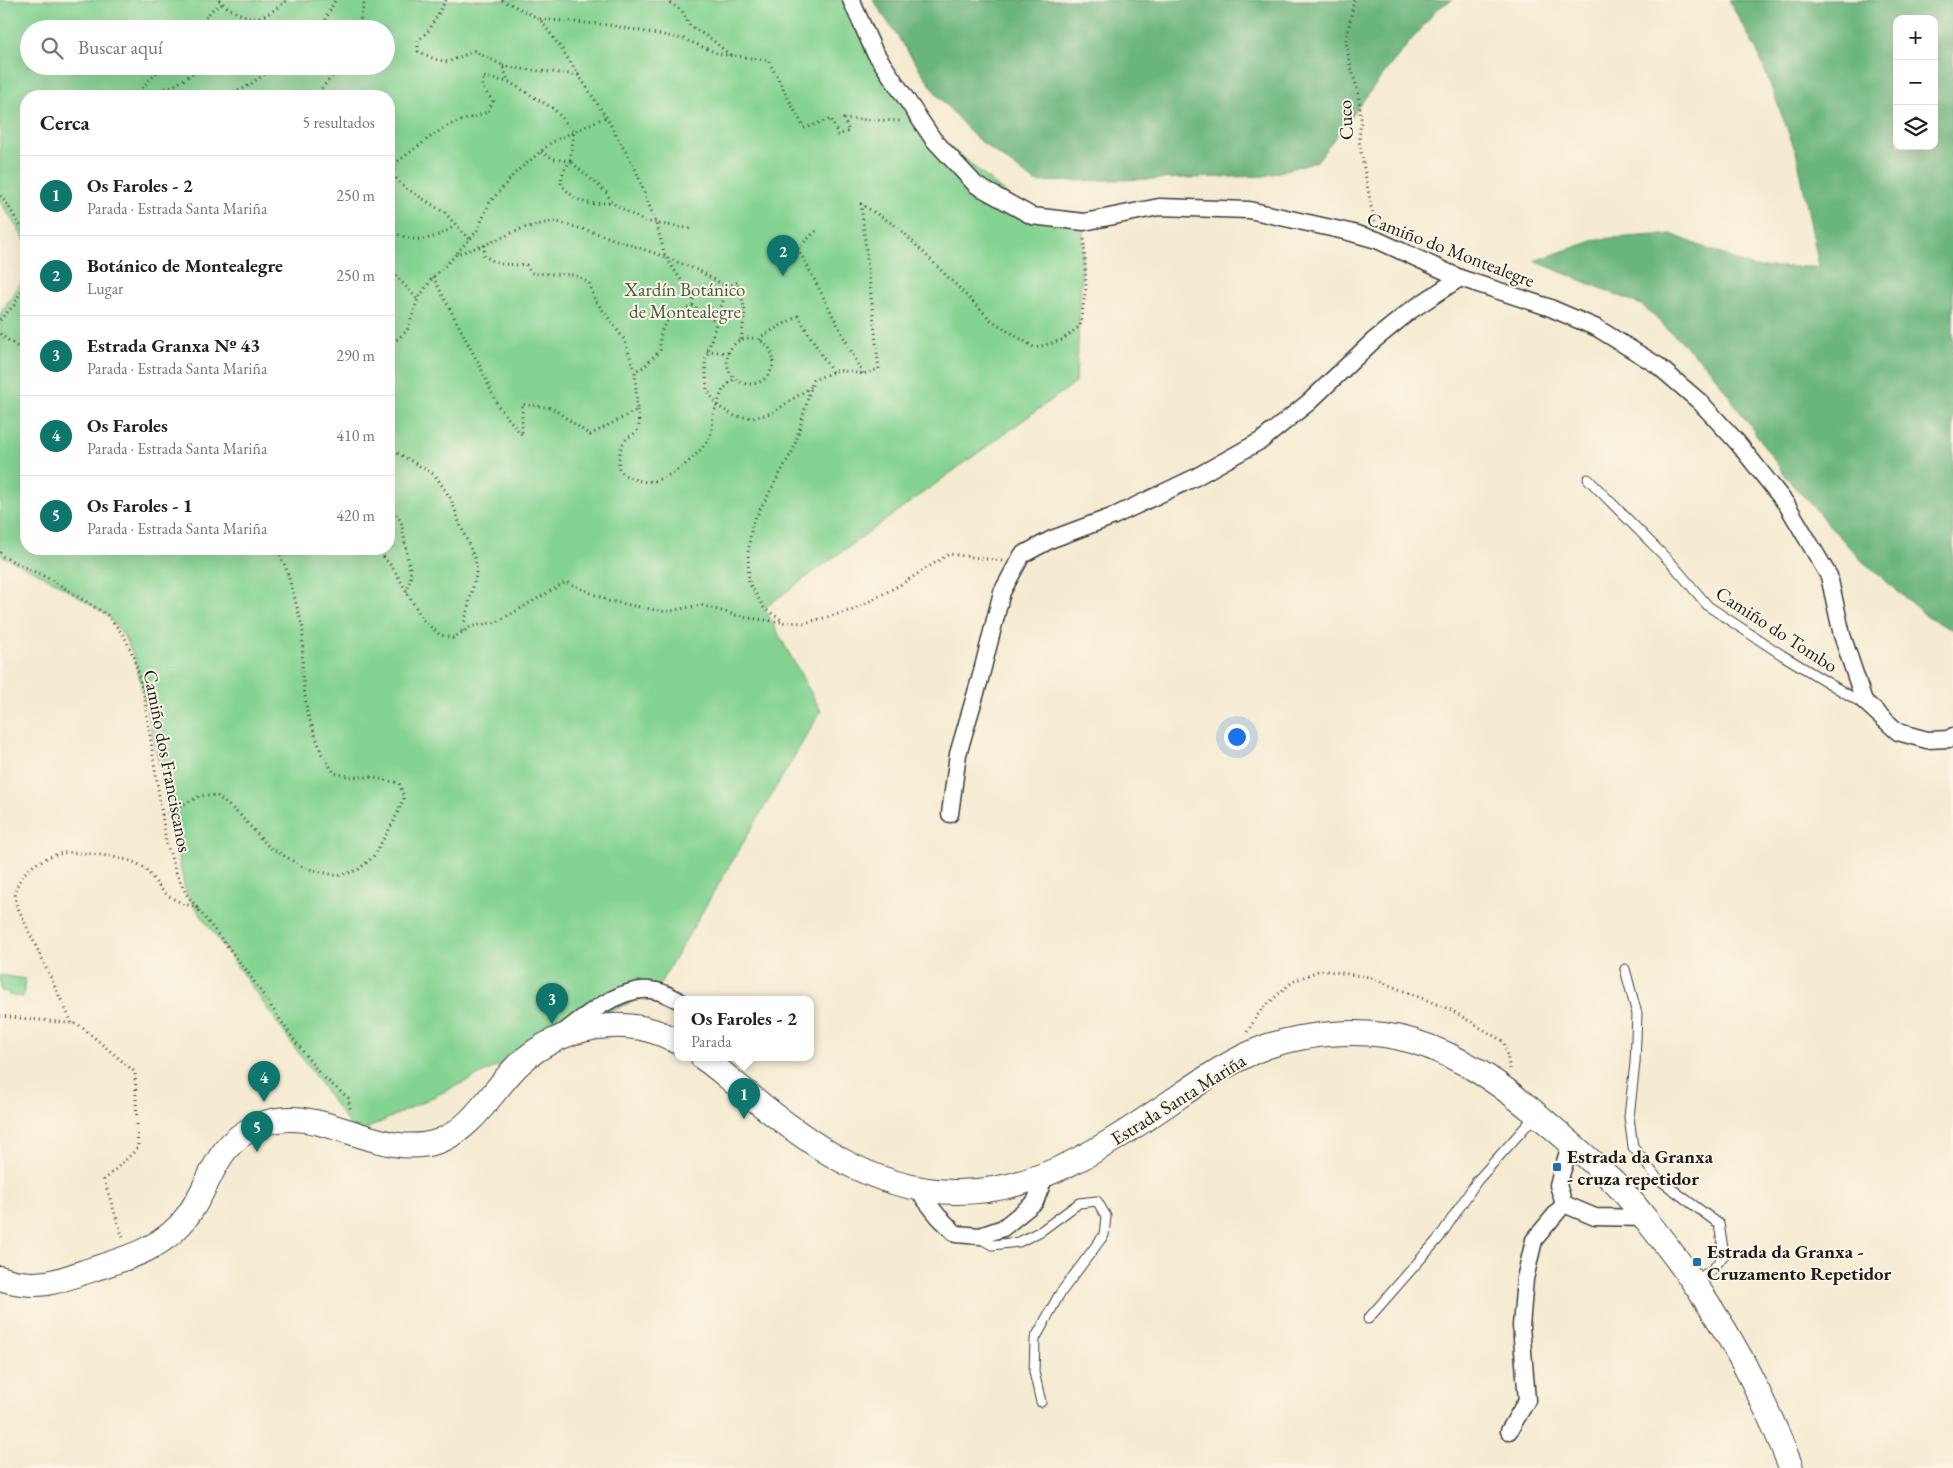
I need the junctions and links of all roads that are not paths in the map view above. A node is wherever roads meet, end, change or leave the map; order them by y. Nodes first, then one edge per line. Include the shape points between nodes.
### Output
1 (851, 0) edge
2 (1460, 278) junction
3 (1588, 479) dead end
4 (1873, 710) junction
5 (1952, 741) edge
6 (950, 814) dead end
7 (1625, 969) dead end
8 (674, 998) edge
9 (556, 1040) junction
10 (674, 1040) edge
11 (713, 1062) edge
12 (1537, 1114) junction
13 (1570, 1142) junction
14 (1045, 1176) junction
15 (916, 1188) junction
16 (1564, 1204) junction
17 (1646, 1218) junction
18 (973, 1235) junction
19 (0, 1278) edge
20 (1694, 1281) junction
21 (1368, 1319) dead end
22 (1041, 1402) dead end
23 (1509, 1431) dead end
24 (1792, 1468) edge

1 - 2 street, Camiño do Montealegre via 874,51 933,139 976,185 1032,216 1084,222 1159,207 1249,210 1377,240
2 - 4 street, Camiño do Montealegre via 1548,307 1597,328 1657,365 1700,402 1737,442 1787,506 1829,576 1842,635 1864,701
2 - 6 street via 1410,311 1373,341 1310,402 1262,440 1194,478 1022,555 1002,592 958,754
3 - 4 lane, Camiño do Tombo via 1674,566 1708,606
4 - 5 street, Camiño do Montealegre via 1898,732 1927,740
7 - 20 lane via 1636,1014 1629,1117 1633,1147 1657,1178 1719,1224 1724,1255 1713,1269
8 - 9 street via 656,990 631,992 587,1014
9 - 10 main road via 572,1033 608,1026 636,1027
9 - 19 main road via 518,1065 465,1124 439,1141 399,1145 310,1120 279,1118 266,1122 243,1133 219,1157 197,1200 179,1226 154,1245 130,1257 46,1283 27,1284
11 - 15 main road, Estrada Santa Mariña via 792,1129 828,1154 862,1172
12 - 13 main road, Estrada Santa Mariña
12 - 14 main road, Estrada Santa Mariña via 1474,1069 1426,1046 1371,1035 1309,1037 1268,1046 1229,1063 1085,1156
12 - 21 lane via 1477,1181 1438,1238
13 - 16 street via 1558,1185
13 - 17 main road, Estrada Santa Mariña
14 - 15 main road, Estrada Santa Mariña via 974,1192
14 - 18 street via 1035,1202 1016,1218 1003,1228 980,1236
15 - 18 street via 956,1234
16 - 17 street via 1596,1217
16 - 23 street via 1534,1240 1532,1248 1521,1326 1527,1400
17 - 20 main road, Estrada Santa Mariña
18 - 22 lane via 992,1245 1019,1242 1041,1232 1079,1203 1097,1201 1106,1216 1104,1235 1059,1295 1035,1339 1034,1372
20 - 24 main road, Estrada Santa Mariña via 1742,1359

